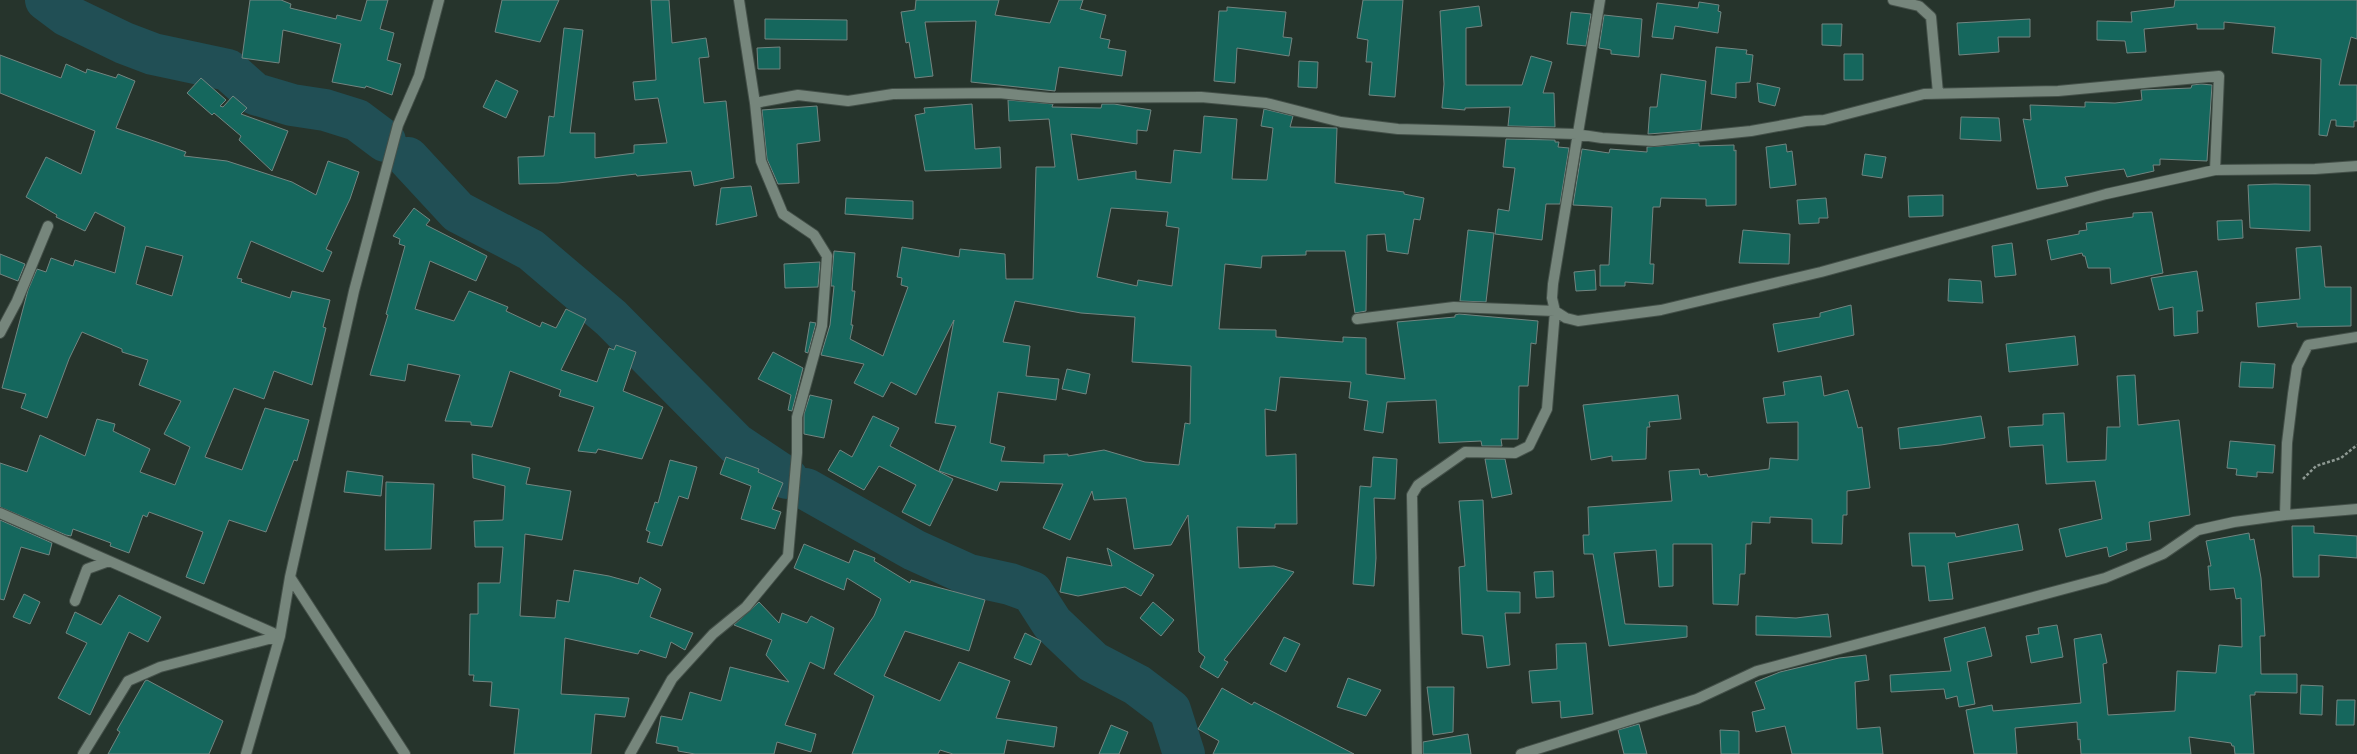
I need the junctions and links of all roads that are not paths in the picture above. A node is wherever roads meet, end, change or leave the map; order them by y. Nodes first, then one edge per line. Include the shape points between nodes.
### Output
1 (439, 0) edge
2 (739, 0) edge
3 (1600, 0) edge
4 (1893, 0) edge
5 (1938, 93) junction
6 (756, 104) junction
7 (1576, 134) junction
8 (2357, 166) edge
9 (2214, 170) junction
10 (48, 226) dead end
11 (1555, 310) junction
12 (1357, 319) dead end
13 (0, 334) edge
14 (2357, 337) edge
15 (2357, 509) edge
16 (0, 513) edge
17 (2285, 515) junction
18 (109, 561) junction
19 (290, 577) junction
20 (75, 601) dead end
21 (280, 636) junction
22 (83, 754) edge
23 (246, 754) edge
24 (405, 754) edge
25 (630, 754) edge
26 (1417, 754) edge
27 (1521, 754) edge

1 - 19 street via 419,76 398,125 354,291
2 - 6 street
3 - 7 street
4 - 5 street via 1918,6 1931,17
5 - 7 street via 1891,101 1824,120 1751,131 1654,141
5 - 9 street via 2058,91 2219,76
6 - 7 street via 798,95 848,101 892,94 999,93 1050,98 1201,97 1266,103 1341,122 1398,129
6 - 25 street via 761,161 783,214 814,235 827,256 822,326 797,417 797,453 788,556 746,607 713,634 672,679
7 - 11 street via 1553,284 1552,298
8 - 9 street
9 - 11 street via 2106,194 1821,272 1661,310 1578,321 1566,318
10 - 13 street via 17,301
11 - 12 street via 1454,307
11 - 26 street via 1547,409 1529,446 1515,453 1465,452 1418,485 1412,495
14 - 17 street via 2308,345 2297,368 2286,443
15 - 17 street
16 - 18 street
17 - 27 street via 2198,530 2162,554 2105,578 1757,671 1697,699
18 - 20 street via 87,569
18 - 21 street
19 - 21 street
19 - 24 street
21 - 22 street via 160,667 128,681
21 - 23 street

